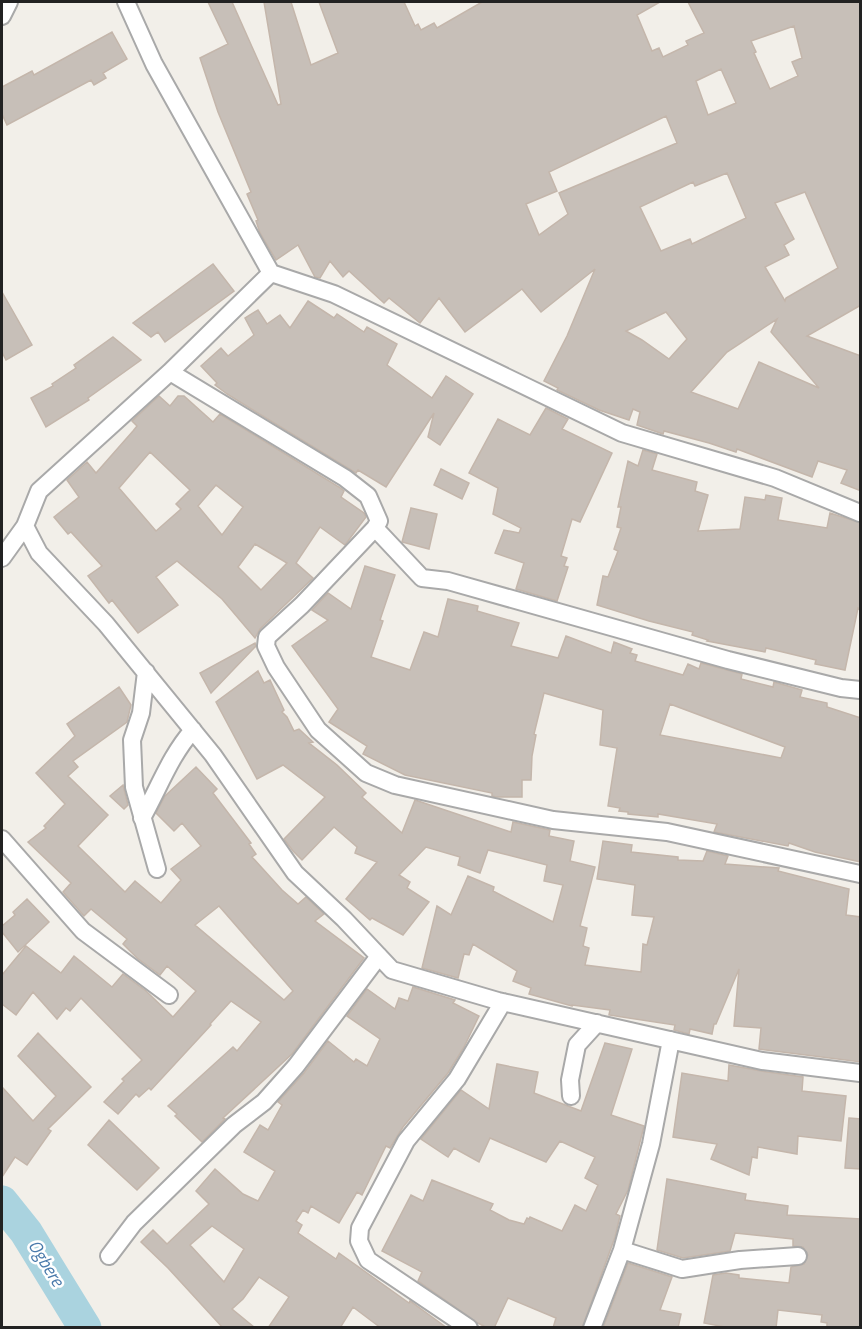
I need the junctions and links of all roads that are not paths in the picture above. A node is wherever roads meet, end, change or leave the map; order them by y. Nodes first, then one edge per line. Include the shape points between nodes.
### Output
1 (9, 2) edge
2 (126, 2) edge
3 (2, 16) edge
4 (271, 273) junction
5 (170, 372) junction
6 (861, 513) edge
7 (25, 526) junction
8 (375, 528) junction
9 (2, 558) edge
10 (146, 672) junction
11 (861, 690) edge
12 (193, 730) junction
13 (142, 818) junction
14 (2, 839) edge
15 (157, 869) dead end
16 (861, 874) edge
17 (379, 956) junction
18 (169, 994) dead end
19 (503, 1002) junction
20 (597, 1023) junction
21 (671, 1040) junction
22 (861, 1073) edge
23 (571, 1096) dead end
24 (622, 1250) junction
25 (109, 1256) dead end
26 (798, 1256) dead end
27 (469, 1328) edge
28 (592, 1328) edge

1 - 3 street
2 - 4 street via 154,64
4 - 5 street
4 - 6 street via 334,294 622,433 775,478
5 - 7 street via 39,490
5 - 8 street via 345,478 368,496 380,521
7 - 9 street
7 - 10 street via 39,553
8 - 11 street via 422,578 448,581 728,660
8 - 16 street via 267,637 266,646 318,730 366,773 395,785 553,820 667,832
10 - 12 street
10 - 13 street via 141,712 132,740 134,787
12 - 13 street via 171,759
12 - 17 street via 295,873
13 - 15 street
14 - 18 street via 83,930
17 - 19 street via 392,970
17 - 25 street via 264,1102 234,1125 134,1223
19 - 20 street
19 - 27 street via 457,1079 406,1141 360,1228 359,1241 368,1260
20 - 21 street
20 - 23 street via 577,1045
21 - 22 street via 762,1061
21 - 24 street via 651,1144
24 - 26 street via 682,1269
24 - 28 street

